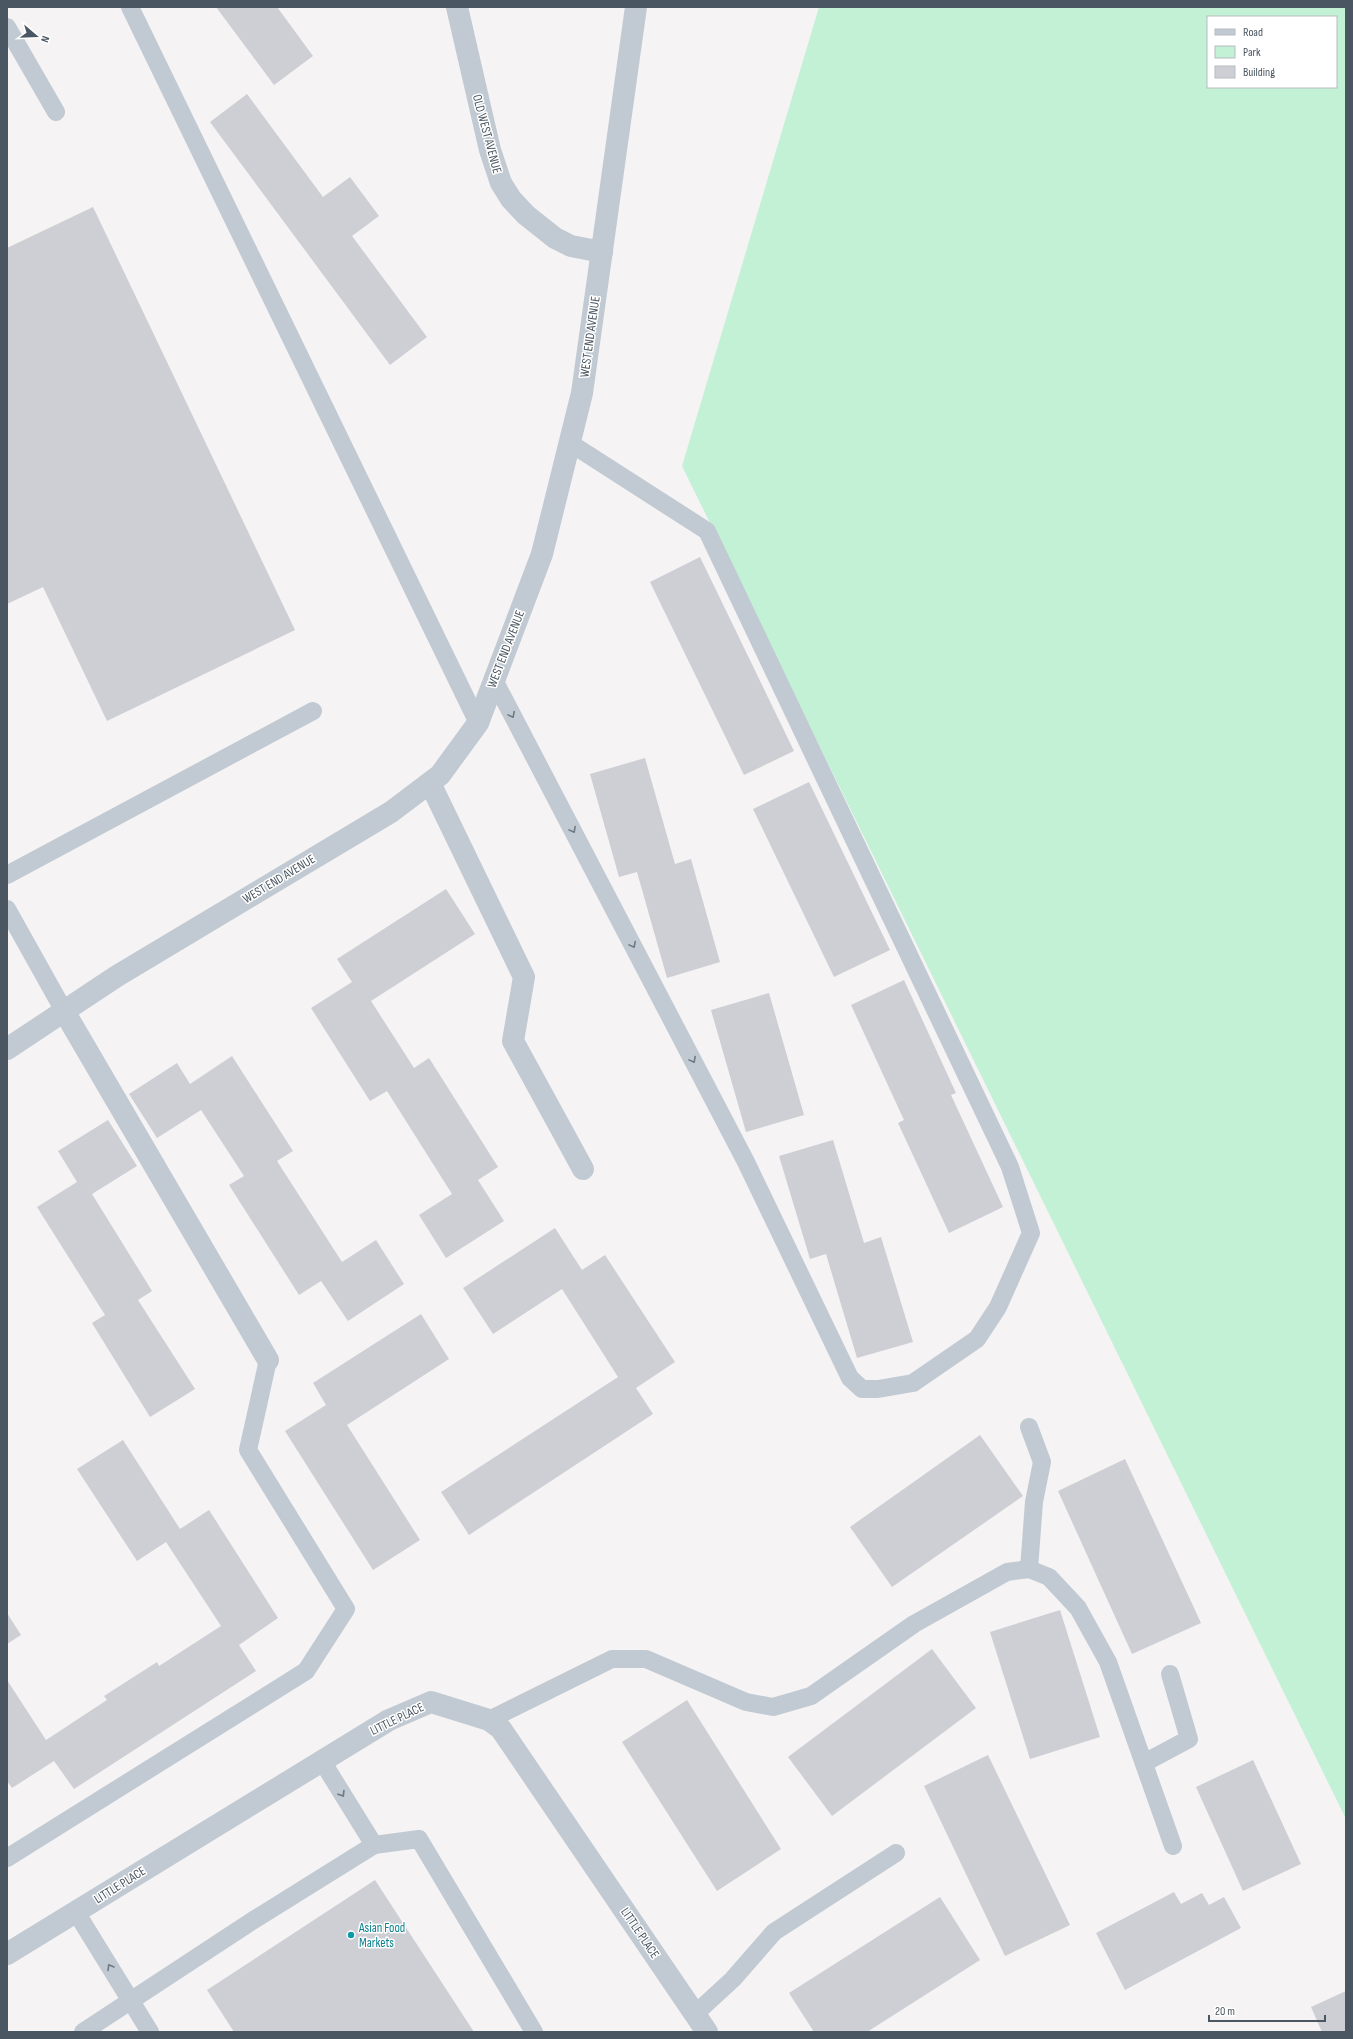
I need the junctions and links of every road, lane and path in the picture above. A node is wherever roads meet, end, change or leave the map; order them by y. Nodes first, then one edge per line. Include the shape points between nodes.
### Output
1 (130, 7) edge
2 (457, 7) edge
3 (636, 7) edge
4 (7, 27) edge
5 (56, 112) dead end
6 (602, 252) junction
7 (570, 443) junction
8 (494, 680) junction
9 (313, 711) dead end
10 (478, 723) junction
11 (430, 783) junction
12 (7, 875) edge
13 (7, 909) edge
14 (64, 1011) junction
15 (7, 1049) edge
16 (583, 1169) dead end
17 (268, 1360) joint
18 (1029, 1427) dead end
19 (1029, 1569) junction
20 (1170, 1674) dead end
21 (489, 1720) junction
22 (322, 1761) junction
23 (1144, 1763) junction
24 (374, 1845) junction
25 (1173, 1846) dead end
26 (896, 1853) dead end
27 (7, 1858) edge
28 (76, 1912) junction
29 (7, 1954) edge
30 (130, 2000) junction
31 (695, 2014) junction
32 (83, 2032) edge
33 (150, 2032) edge
34 (534, 2032) edge
35 (707, 2032) edge

1 - 10 lane
2 - 6 street, OLD WEST AVENUE via 490,150 501,183 511,199 555,238 571,246
3 - 6 street, WEST END AVENUE
4 - 5 lane
6 - 7 street, WEST END AVENUE via 582,393
7 - 8 street, WEST END AVENUE via 542,554
8 -> 7 lane via 746,1162 850,1378 862,1389 913,1383 977,1339 998,1307 1031,1233 1010,1166 707,530
8 - 10 street, WEST END AVENUE
9 - 12 lane
10 - 11 street, WEST END AVENUE via 440,775
11 - 14 street, WEST END AVENUE via 390,812 124,972
11 - 16 street via 524,977 513,1041
13 - 14 lane
14 - 15 street, WEST END AVENUE
14 - 17 street
17 - 27 lane via 248,1450 346,1609 306,1671
18 - 19 lane via 1042,1462 1034,1502
19 - 21 lane via 1007,1572 914,1624 811,1696 773,1707 746,1702 646,1659 612,1659
19 - 23 lane via 1049,1577 1078,1608 1108,1662
20 - 23 lane via 1189,1739
21 - 22 street, LITTLE PLACE via 431,1702 389,1720
21 - 31 street, LITTLE PLACE via 501,1729
22 -> 24 lane
22 - 28 street, LITTLE PLACE
23 - 25 lane
24 - 30 lane
24 - 34 lane via 419,1839
26 - 31 lane via 774,1932 733,1979
28 - 29 street, LITTLE PLACE
30 -> 28 lane
30 - 32 lane
30 - 33 lane
31 - 35 street, LITTLE PLACE

